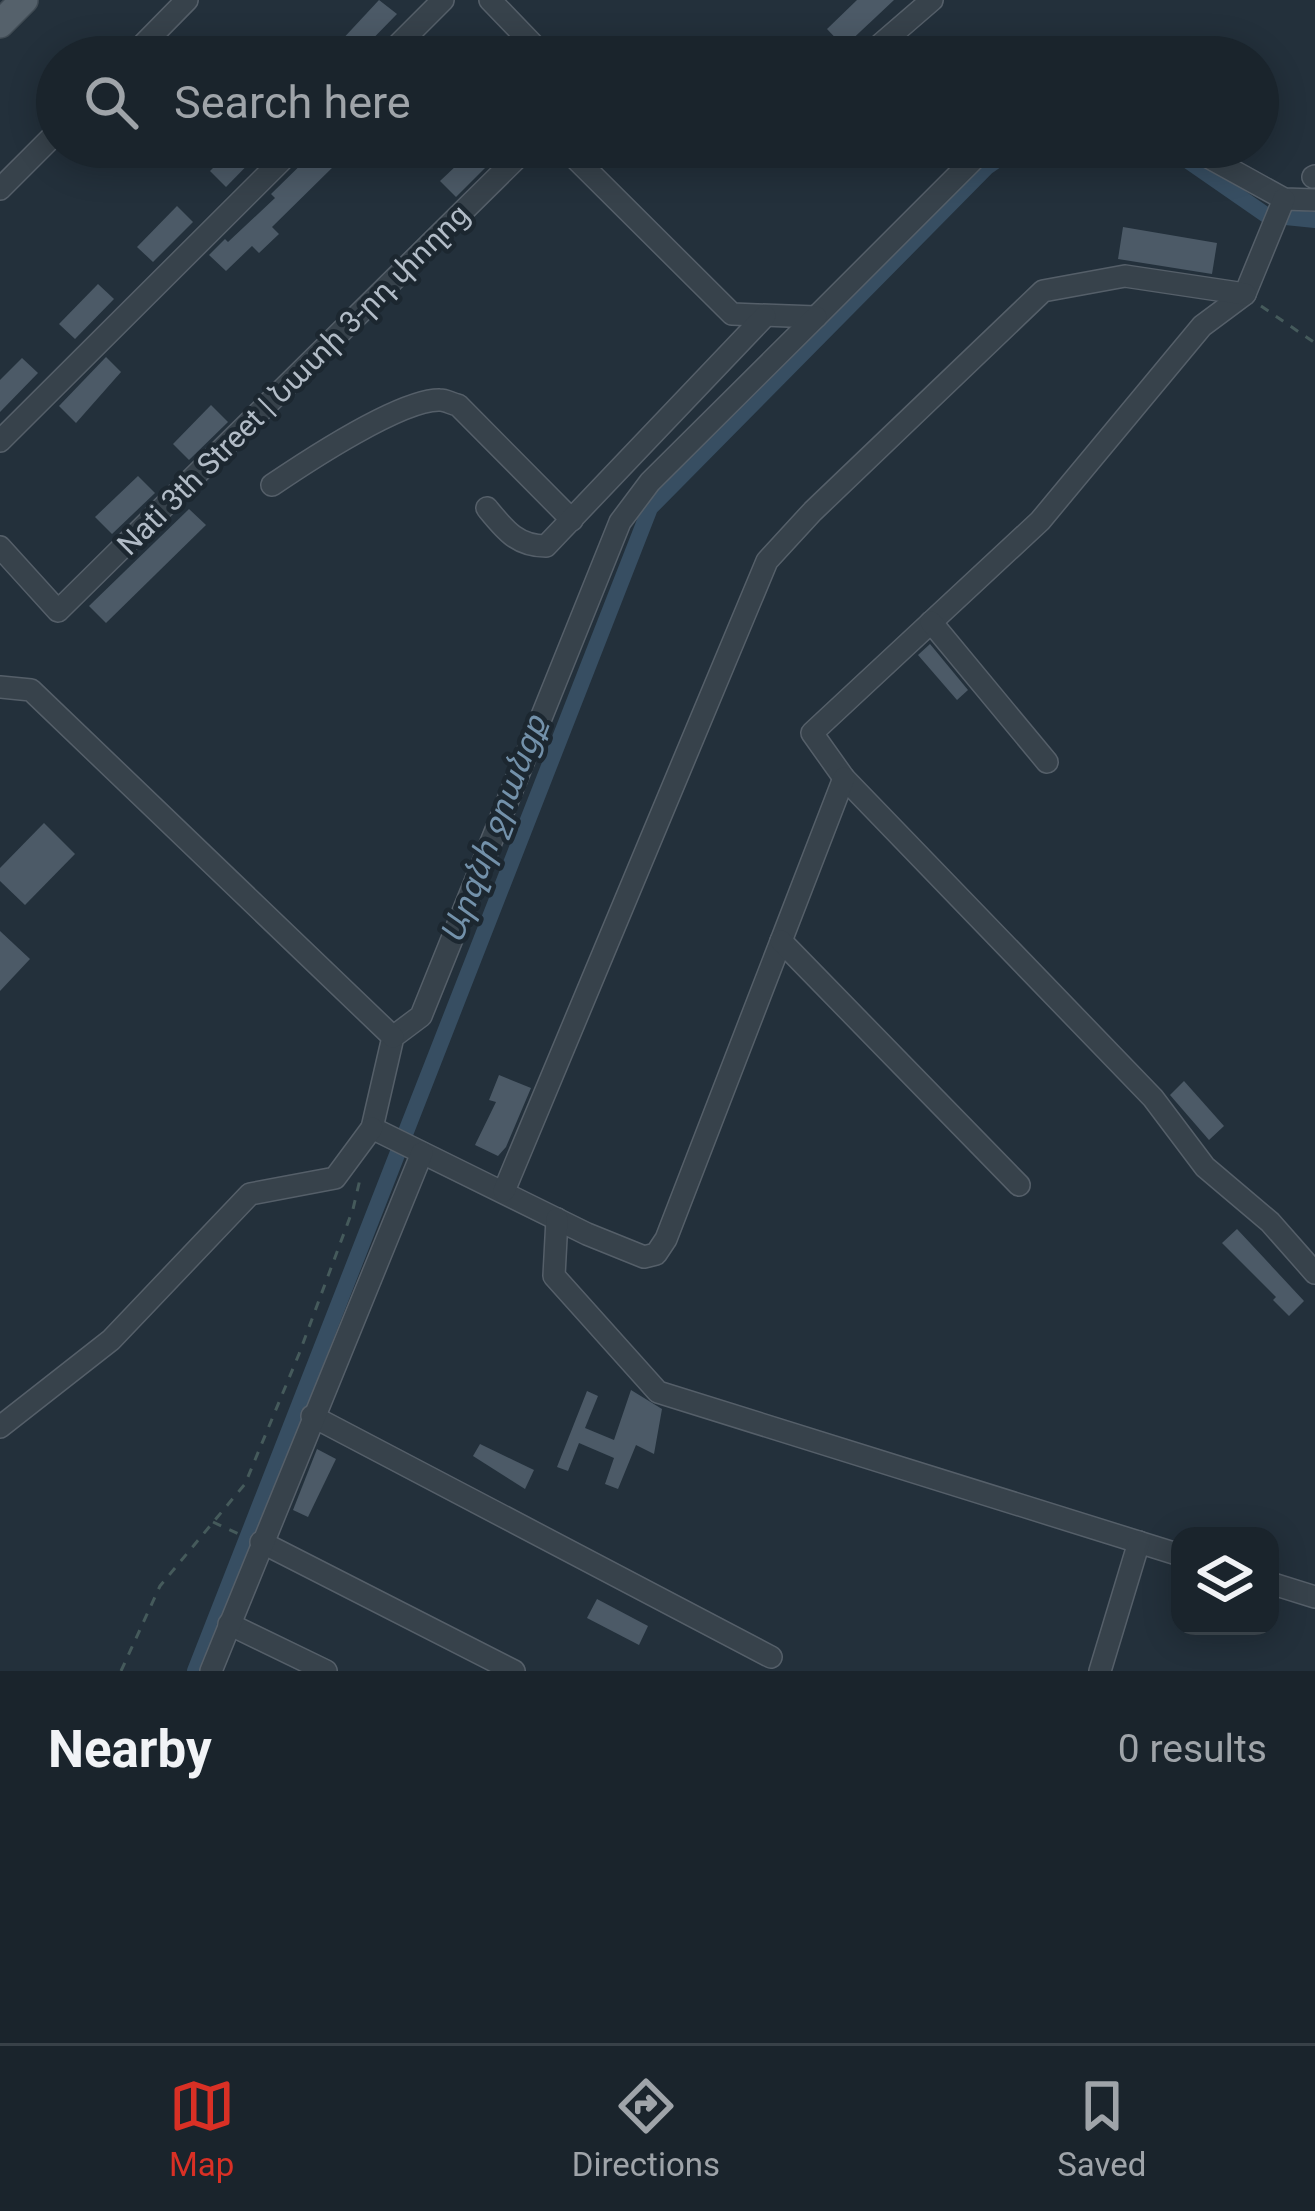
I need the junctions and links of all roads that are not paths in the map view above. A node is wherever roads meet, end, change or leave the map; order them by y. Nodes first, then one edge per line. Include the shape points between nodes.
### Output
1 (24, 0) edge
2 (188, 0) edge
3 (443, 0) edge
4 (490, 0) edge
5 (932, 0) edge
6 (0, 24) edge
7 (152, 36) edge
8 (407, 36) edge
9 (525, 36) edge
10 (890, 36) edge
11 (36, 153) edge
12 (274, 168) edge
13 (507, 168) edge
14 (585, 168) edge
15 (965, 168) edge
16 (1228, 168) edge
17 (1314, 184) edge
18 (0, 190) edge
19 (1284, 199) junction
20 (1245, 294) junction
21 (765, 316) junction
22 (816, 316) junction
23 (0, 442) edge
24 (272, 484) dead end
25 (488, 508) dead end
26 (572, 520) junction
27 (0, 548) edge
28 (931, 622) junction
29 (0, 687) edge
30 (1047, 762) dead end
31 (844, 778) junction
32 (781, 941) junction
33 (393, 1037) junction
34 (372, 1128) junction
35 (409, 1146) junction
36 (1019, 1185) dead end
37 (504, 1191) junction
38 (557, 1219) junction
39 (1315, 1273) edge
40 (312, 1416) junction
41 (0, 1427) edge
42 (1139, 1542) junction
43 (261, 1543) junction
44 (1171, 1552) edge
45 (1279, 1586) edge
46 (1315, 1597) edge
47 (229, 1624) junction
48 (771, 1657) dead end
49 (211, 1671) edge
50 (326, 1671) edge
51 (514, 1671) edge
52 (1100, 1671) edge

1 - 6 main road
2 - 7 street
3 - 8 street
4 - 9 street
5 - 10 street
11 - 18 street
12 - 23 street
13 - 27 street, Nati 3th Street | Նատի 3-րդ փողոց via 58,611
14 - 21 street via 732,314
15 - 22 street
16 - 19 street
17 - 19 street
19 - 20 street
20 - 28 street via 1202,326 1040,521
20 - 37 street via 1125,276 1043,291 767,561
21 - 22 street
21 - 26 street
22 - 33 street via 620,522 422,1016
24 - 26 street via 321,452 440,400 458,405
25 - 26 street via 527,546 547,546
28 - 30 street
28 - 31 street via 812,733
29 - 33 street via 31,690
31 - 32 street
31 - 39 street via 1153,1098 1204,1167
32 - 36 street
32 - 38 street via 656,1254 644,1257
33 - 34 street
34 - 35 street
34 - 41 street via 335,1178 250,1194 111,1340
35 - 37 street
35 - 40 street
37 - 38 street
38 - 42 street via 554,1276 658,1392
40 - 43 street
40 - 48 street
42 - 44 street
42 - 52 street
43 - 47 street
43 - 51 street
45 - 46 street
47 - 49 street
47 - 50 street

